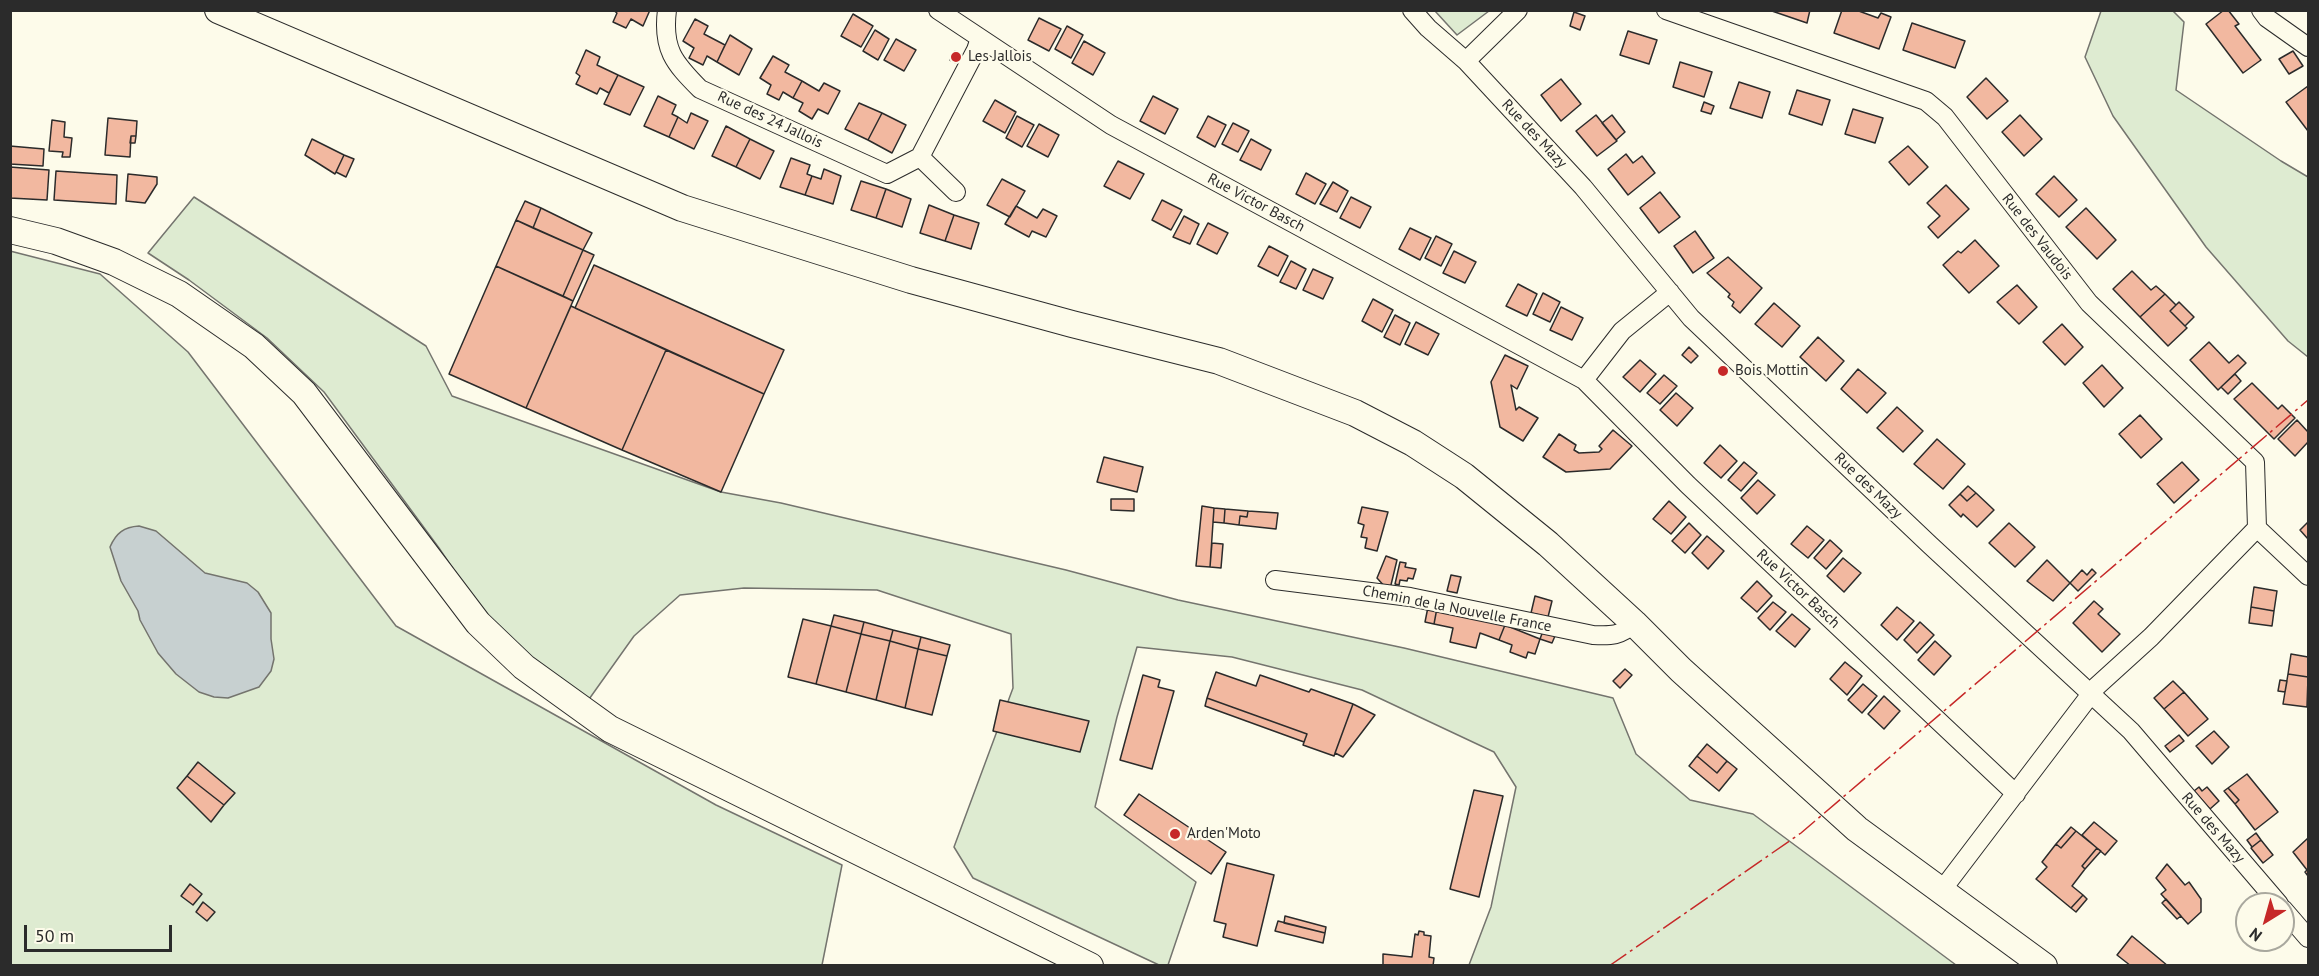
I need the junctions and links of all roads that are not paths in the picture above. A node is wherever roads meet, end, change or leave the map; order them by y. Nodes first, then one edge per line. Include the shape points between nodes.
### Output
1 (218, 10) edge
2 (667, 10) edge
3 (938, 10) edge
4 (1413, 10) edge
5 (1518, 10) edge
6 (1666, 10) edge
7 (2261, 10) edge
8 (980, 38) junction
9 (2308, 46) edge
10 (1466, 61) junction
11 (920, 157) junction
12 (956, 192) dead end
13 (10, 230) edge
14 (1670, 292) junction
15 (1584, 380) junction
16 (2256, 528) junction
17 (2308, 576) edge
18 (1275, 580) dead end
19 (1634, 623) junction
20 (2092, 694) junction
21 (2016, 794) junction
22 (1942, 890) junction
23 (2269, 892) edge
24 (2295, 923) edge
25 (2308, 938) edge
26 (1090, 966) edge
27 (2044, 966) edge

1 - 19 main road via 682,208 911,280 1218,361 1355,413 1413,443 1464,476 1548,544
2 - 11 street, Rue des 24 Jallois via 668,48 678,67 700,88 887,174
3 - 8 street, Rue Victor Basch
4 - 10 street, Rue des Mazy
5 - 10 street
6 - 16 street, Rue des Vaudois via 1926,101 1945,117 2089,303 2255,462
7 - 9 street
8 - 11 street
8 - 15 street, Rue Victor Basch via 1112,125
10 - 14 street, Rue des Mazy via 1583,188
11 - 12 street
13 - 26 main road via 56,241 114,262 179,294 254,346 304,393 477,623 524,667 610,729
14 - 15 street via 1622,331
14 - 20 street, Rue des Mazy via 1691,318
15 - 21 street, Rue Victor Basch via 1688,485
16 - 17 street
16 - 20 street
18 - 19 street, Chemin de la Nouvelle France via 1410,597 1593,635 1613,636
19 - 22 main road via 1857,829
20 - 21 street
20 - 23 street, Rue des Mazy via 2130,731
21 - 22 street
22 - 27 main road
24 - 25 street

